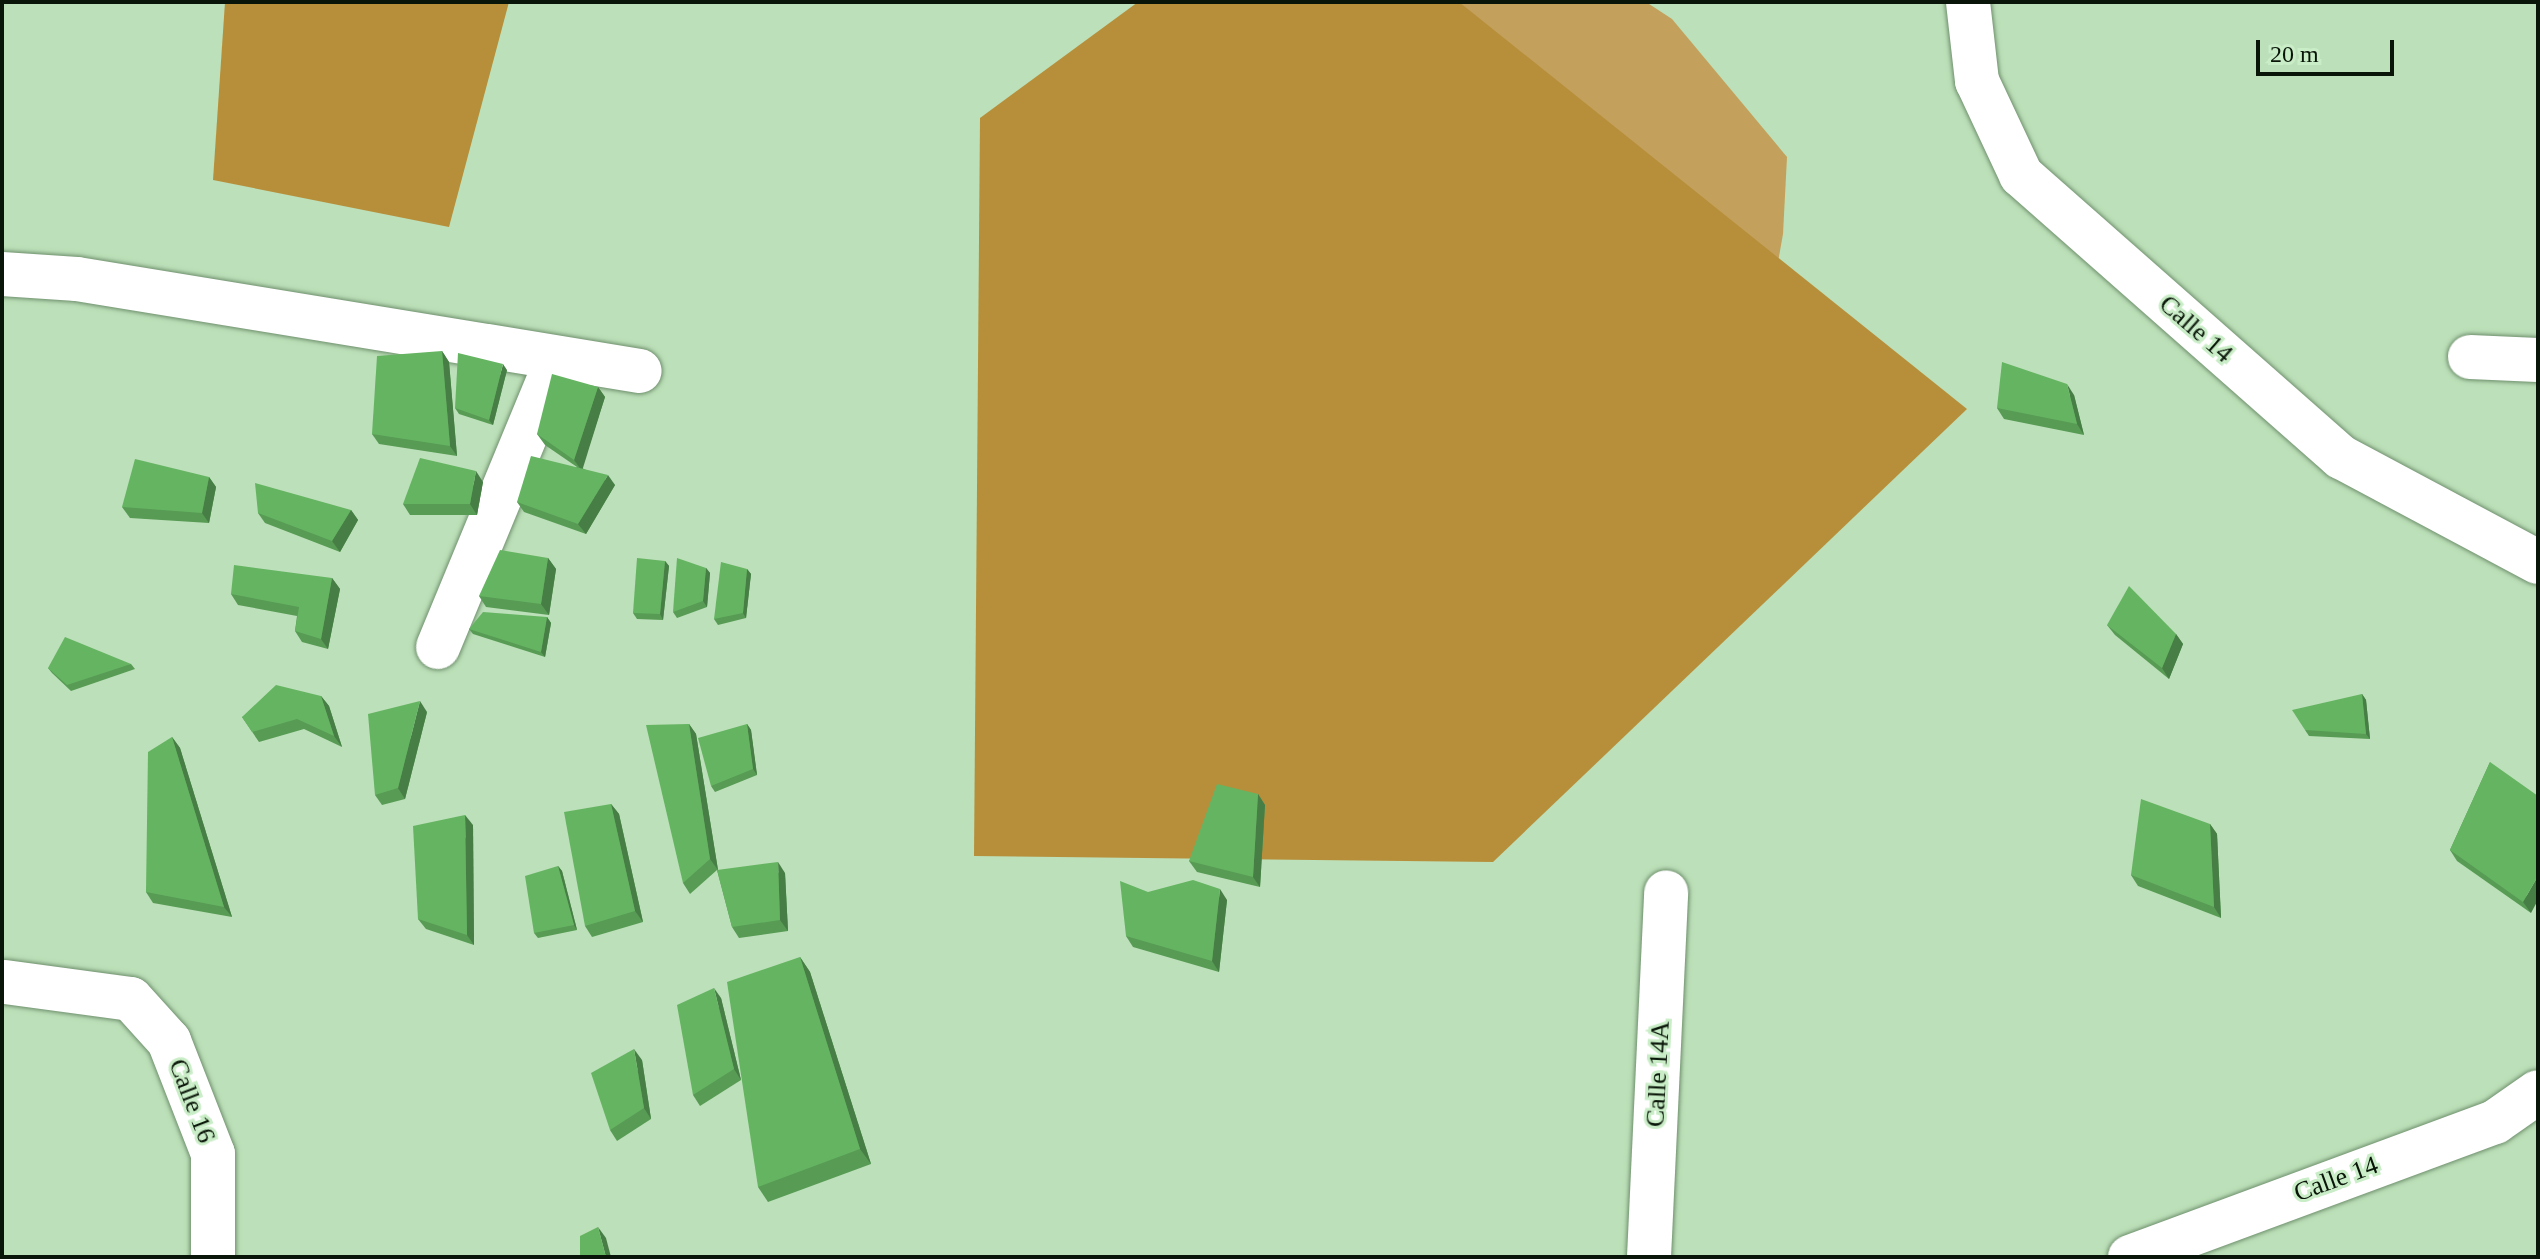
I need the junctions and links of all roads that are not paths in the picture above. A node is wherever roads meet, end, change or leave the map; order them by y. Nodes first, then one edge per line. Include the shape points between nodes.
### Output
1 (1968, 2) edge
2 (2, 274) edge
3 (2470, 357) dead end
4 (557, 359) junction
5 (2538, 360) edge
6 (640, 371) dead end
7 (2538, 562) edge
8 (438, 647) dead end
9 (1666, 892) dead end
10 (5, 982) dead end
11 (2538, 1092) edge
12 (213, 1257) edge
13 (1649, 1257) edge
14 (2130, 1257) edge

1 - 7 street, Calle 14 via 1977,81 2021,175 2341,457
2 - 4 street via 77,279
3 - 5 street
4 - 6 street
4 - 8 street
9 - 13 street, Calle 14A
10 - 12 street, Calle 16 via 131,999 169,1041 213,1154
11 - 14 street, Calle 14 via 2495,1122

